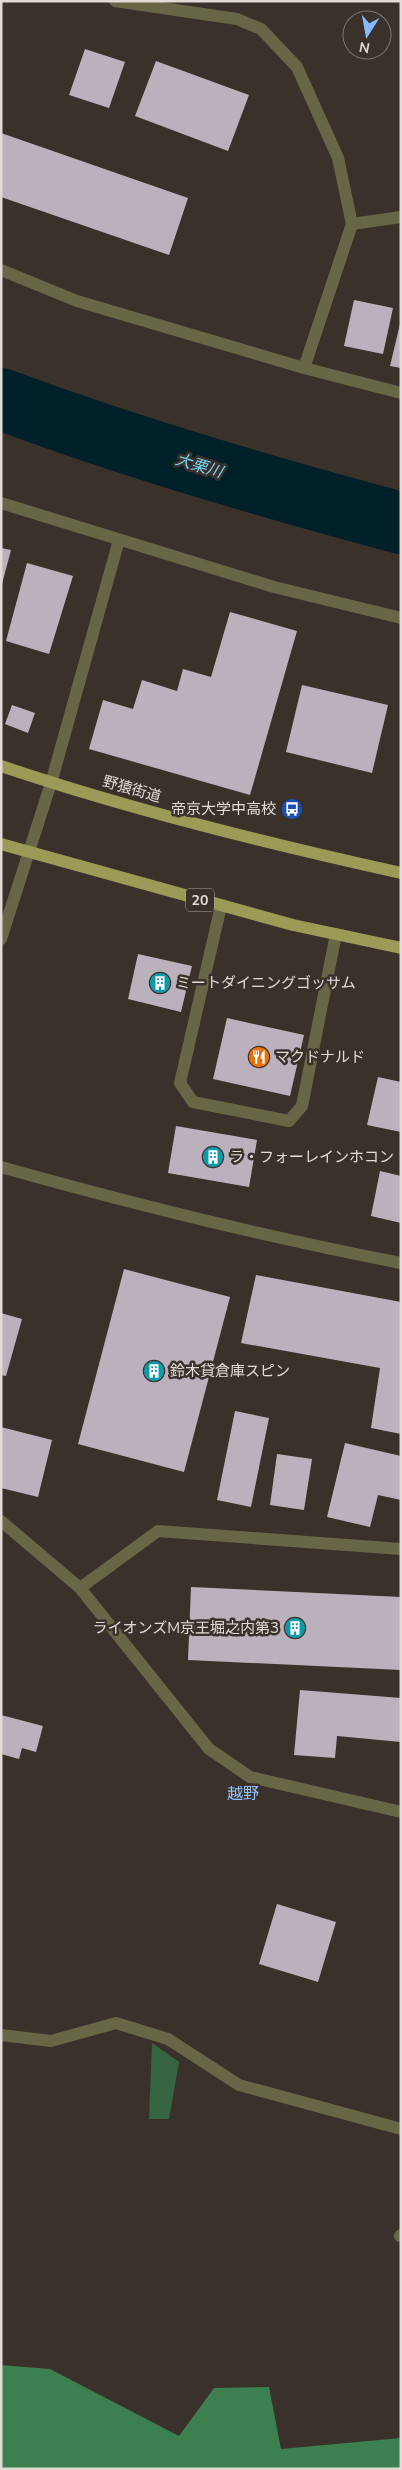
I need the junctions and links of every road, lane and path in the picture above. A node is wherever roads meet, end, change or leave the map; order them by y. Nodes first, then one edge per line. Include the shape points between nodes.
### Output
1 (115, 1) edge
2 (401, 217) edge
3 (352, 224) junction
4 (1, 270) edge
5 (304, 368) junction
6 (401, 393) edge
7 (1, 503) edge
8 (119, 540) junction
9 (401, 618) edge
10 (1, 766) edge
11 (52, 783) junction
12 (1, 844) edge
13 (28, 852) junction
14 (401, 873) edge
15 (221, 906) junction
16 (336, 934) junction
17 (1, 939) edge
18 (401, 948) edge
19 (1, 1167) edge
20 (401, 1263) edge
21 (1, 1522) edge
22 (401, 1549) edge
23 (80, 1588) junction
24 (401, 1812) edge
25 (1, 2035) edge
26 (401, 2129) edge

1 - 3 street via 237,19 261,29 297,67 338,158
2 - 3 street
3 - 5 street
4 - 5 street via 77,301
5 - 6 street
7 - 8 street
8 - 9 street via 274,587
8 - 11 street
10 - 11 main road, 野猿街道
11 - 13 street
11 - 14 main road, 野猿街道 via 300,850
12 - 13 main road, 20
13 - 15 main road, 20
13 - 17 street
15 - 16 main road, 20
15 - 16 street via 180,1083 193,1102 290,1121 302,1106
16 - 18 main road, 20
19 - 20 street via 123,1201
21 - 23 street
22 - 23 street via 158,1531
23 - 24 street via 210,1749 250,1777
25 - 26 street via 51,2041 116,2023 168,2039 238,2085

